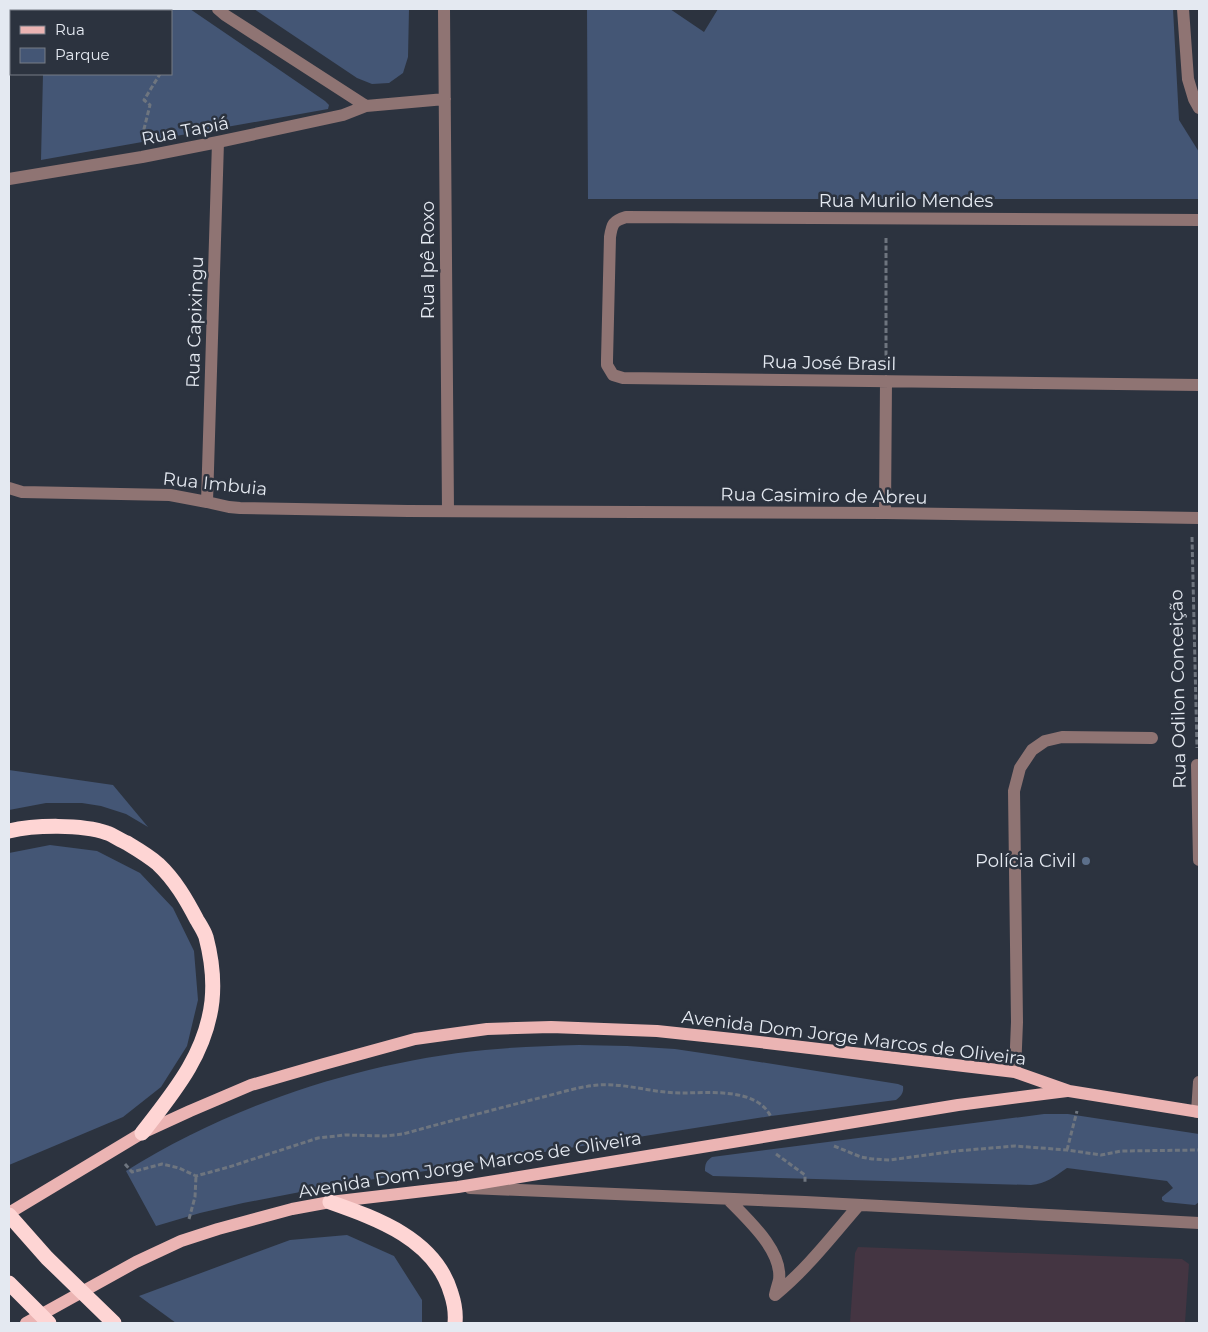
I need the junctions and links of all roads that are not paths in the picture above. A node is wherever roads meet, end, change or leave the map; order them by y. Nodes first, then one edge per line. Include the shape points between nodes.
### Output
1 (218, 9) edge
2 (444, 9) edge
3 (1183, 9) edge
4 (445, 99) junction
5 (366, 106) junction
6 (1199, 108) edge
7 (218, 142) junction
8 (9, 179) edge
9 (1199, 220) edge
10 (613, 223) joint
11 (886, 381) junction
12 (1199, 386) edge
13 (9, 488) edge
14 (207, 502) junction
15 (448, 511) junction
16 (885, 513) junction
17 (1196, 518) edge
18 (1152, 738) dead end
19 (1197, 764) road end
20 (1198, 807) edge
21 (9, 831) edge
22 (1199, 860) edge
23 (1015, 1072) junction
24 (1199, 1082) edge
25 (1076, 1092) junction
26 (1198, 1112) edge
27 (142, 1133) junction
28 (458, 1187) junction
29 (728, 1199) junction
30 (330, 1202) junction
31 (859, 1205) junction
32 (9, 1214) edge
33 (1199, 1223) edge
34 (9, 1283) edge
35 (26, 1323) edge
36 (49, 1323) edge
37 (114, 1323) edge
38 (454, 1323) edge

1 - 5 street
2 - 4 street, Rua Ipê Roxo
3 - 6 street via 1188,79
4 - 5 street, Rua Tapiá
4 - 15 street, Rua Ipê Roxo
5 - 7 street, Rua Tapiá via 343,115
7 - 8 street, Rua Tapiá
7 - 14 street, Rua Capixingu
9 - 10 street, Rua Murilo Mendes via 626,217
10 - 11 street, Rua José Brasil via 607,365 613,374 623,378
11 - 12 street, Rua José Brasil
11 - 16 street
13 - 14 street, Rua Imbuia via 22,492 170,495
14 - 15 street, Rua Imbuia via 240,508
15 - 16 street, Rua Casimiro de Abreu
16 - 17 street, Rua Casimiro de Abreu
18 - 23 street via 1062,737 1045,741 1032,750 1020,768 1014,791
19 - 20 street, Rua Odilon Conceição
20 - 22 street, Rua Odilon Conceição
21 - 27 highway via 70,826 92,829 137,849 158,864 184,895 205,936 213,978 206,1029 187,1074
23 - 25 main road, Avenida Dom Jorge Marcos de Oliveira
23 - 27 main road, Avenida Dom Jorge Marcos de Oliveira via 657,1031 551,1027 487,1029 415,1039 251,1085
24 - 26 street
25 - 26 main road
25 - 28 main road, Avenida Dom Jorge Marcos de Oliveira via 958,1105
27 - 32 main road, Avenida Dom Jorge Marcos de Oliveira
28 - 29 street
28 - 30 main road, Avenida Dom Jorge Marcos de Oliveira
29 - 31 street
29 - 31 street via 765,1239 773,1253 779,1268 775,1295 808,1264
30 - 35 main road, Avenida Dom Jorge Marcos de Oliveira via 254,1218 181,1241
30 - 38 highway via 380,1222 410,1238 430,1254 448,1283
31 - 33 street
32 - 37 highway via 47,1258
34 - 36 highway

